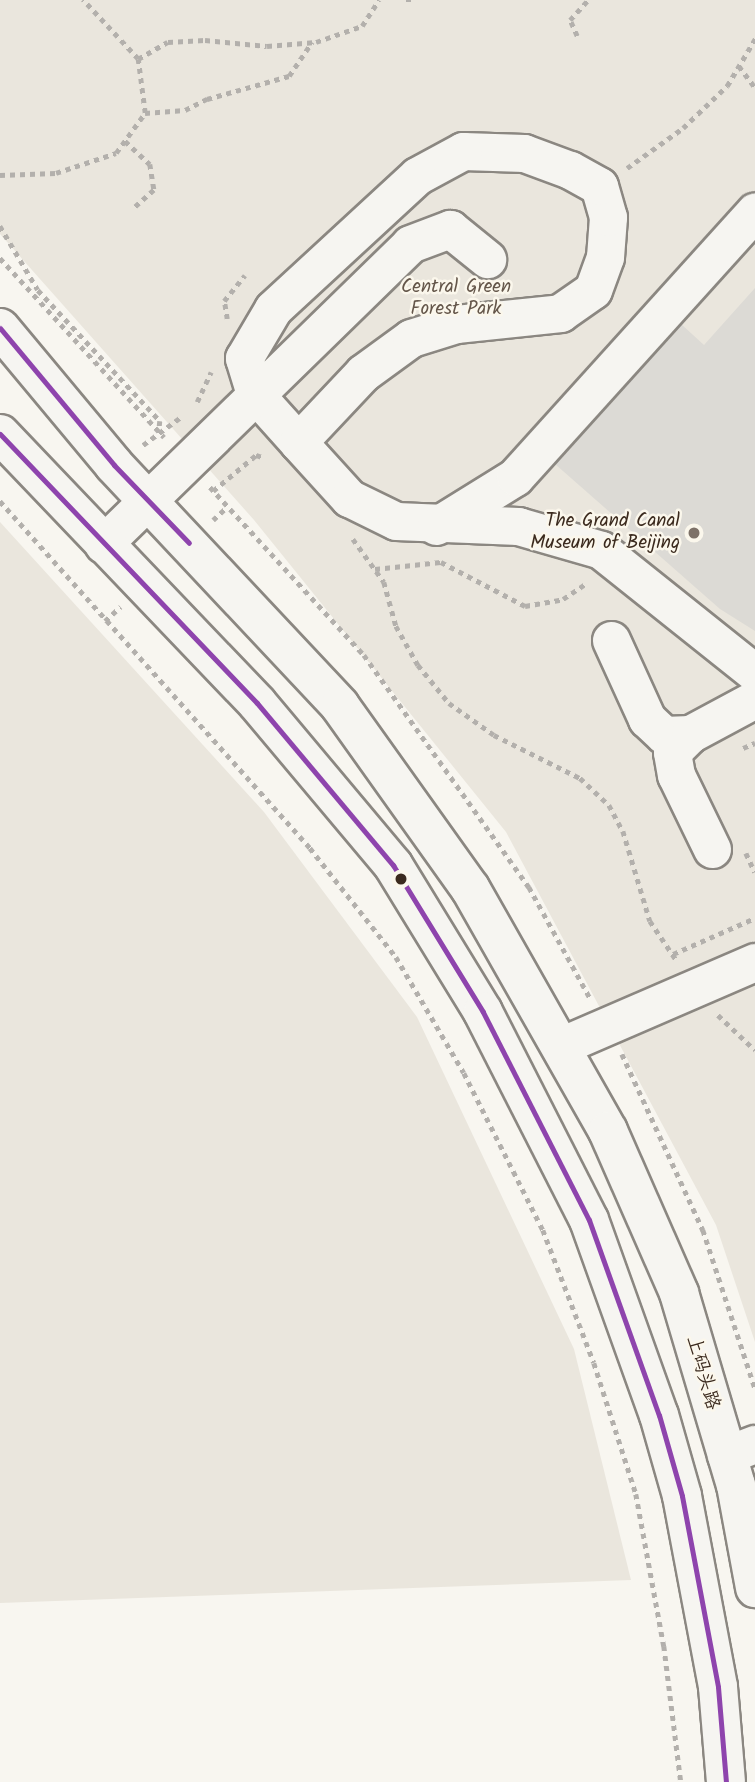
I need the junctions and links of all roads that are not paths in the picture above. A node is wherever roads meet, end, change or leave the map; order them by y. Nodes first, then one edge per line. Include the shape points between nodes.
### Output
1 (755, 211) edge
2 (487, 259) dead end
3 (0, 328) edge
4 (255, 394) junction
5 (0, 434) edge
6 (287, 452) junction
7 (146, 498) junction
8 (436, 526) junction
9 (103, 544) junction
10 (611, 640) dead end
11 (755, 673) edge
12 (755, 699) edge
13 (690, 734) junction
14 (728, 848) road end
15 (755, 962) edge
16 (563, 1045) junction
17 (741, 1449) edge
18 (755, 1588) edge
19 (726, 1782) edge

1 - 8 street via 515,477
2 - 4 street via 450,229 410,244
3 - 7 main road, 上码头路
4 - 6 street
4 - 6 street via 244,358 273,309 417,176 463,151 524,153 599,186 608,217 606,257 593,290 560,313 456,324 411,338 363,373
4 - 7 street
5 - 9 main road
6 - 8 street via 349,498 396,521
7 - 9 street
7 - 16 main road, 上码头路 via 340,706 470,888
8 - 11 street via 518,526 601,550
9 - 19 main road via 257,703 393,866 483,1012 583,1208 659,1415 682,1496 718,1687
10 - 13 street via 647,719 664,735
12 - 13 street
13 - 14 street via 672,752 677,775
15 - 16 street
16 - 17 main road, 上码头路 via 608,1131
17 - 18 main road, 上码头路

